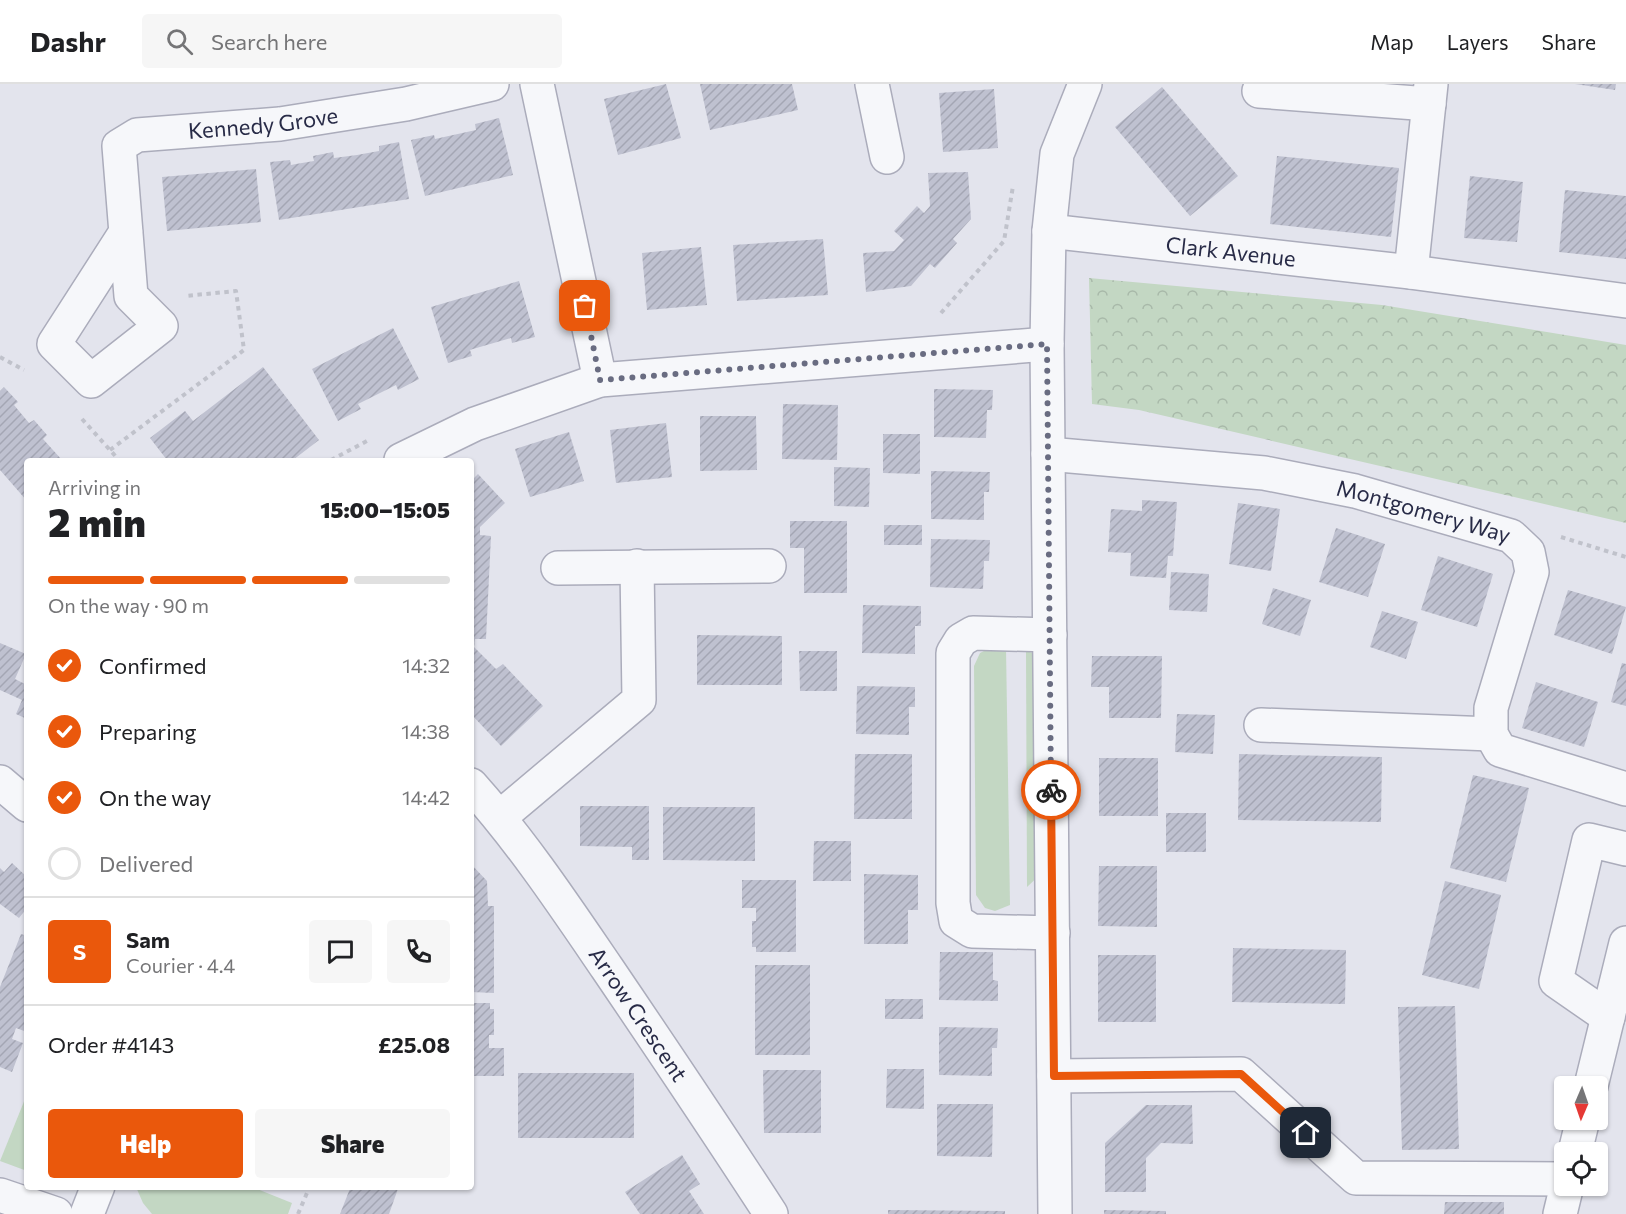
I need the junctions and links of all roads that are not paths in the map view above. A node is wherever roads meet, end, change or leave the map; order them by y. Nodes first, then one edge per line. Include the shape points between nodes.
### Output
1 (492, 84) edge
2 (537, 84) edge
3 (873, 84) edge
4 (1085, 84) edge
5 (1258, 91) dead end
6 (1430, 94) edge
7 (887, 157) dead end
8 (1049, 231) junction
9 (126, 232) junction
10 (1411, 272) junction
11 (1626, 301) edge
12 (1047, 344) junction
13 (600, 380) junction
14 (1048, 454) junction
15 (405, 458) edge
16 (637, 566) junction
17 (769, 566) dead end
18 (558, 568) dead end
19 (1050, 635) junction
20 (1261, 725) dead end
21 (1491, 734) junction
22 (0, 782) edge
23 (474, 788) edge
24 (1626, 789) edge
25 (24, 802) edge
26 (500, 818) junction
27 (1626, 849) edge
28 (1053, 933) junction
29 (1626, 943) edge
30 (1608, 1017) junction
31 (1054, 1076) junction
32 (1593, 1076) edge
33 (1554, 1179) edge
34 (96, 1190) edge
35 (0, 1195) edge
36 (1564, 1196) edge
37 (56, 1214) edge
38 (87, 1214) edge
39 (771, 1214) edge
40 (1055, 1214) edge
41 (1560, 1214) edge

1 - 9 street, Kennedy Grove via 406,104 280,124 137,135 119,146
2 - 13 street
3 - 7 street
4 - 8 street via 1057,154
5 - 6 street
6 - 10 street
8 - 10 street, Clark Avenue
8 - 12 street
9 - 9 street, Kennedy Grove via 131,296 161,326 92,381 54,344
10 - 11 street, Clark Avenue
12 - 13 street
12 - 14 street
13 - 15 street via 475,424
14 - 19 street
14 - 21 street, Montgomery Way via 1264,473 1355,491 1511,536 1528,552 1532,572 1491,708
16 - 17 street
16 - 18 street
16 - 26 street via 639,700
19 - 28 street
19 - 28 street via 973,633 961,640 953,652 953,903 956,921 972,931
20 - 21 street
21 - 24 street via 1500,750
22 - 25 street
23 - 26 street, Arrow Crescent
26 - 39 street, Arrow Crescent via 568,911
27 - 30 street via 1589,840 1556,981
28 - 31 street
29 - 30 street
30 - 32 street
31 - 33 street via 1241,1074 1356,1178
31 - 40 street
34 - 38 street
35 - 37 street
36 - 41 street

